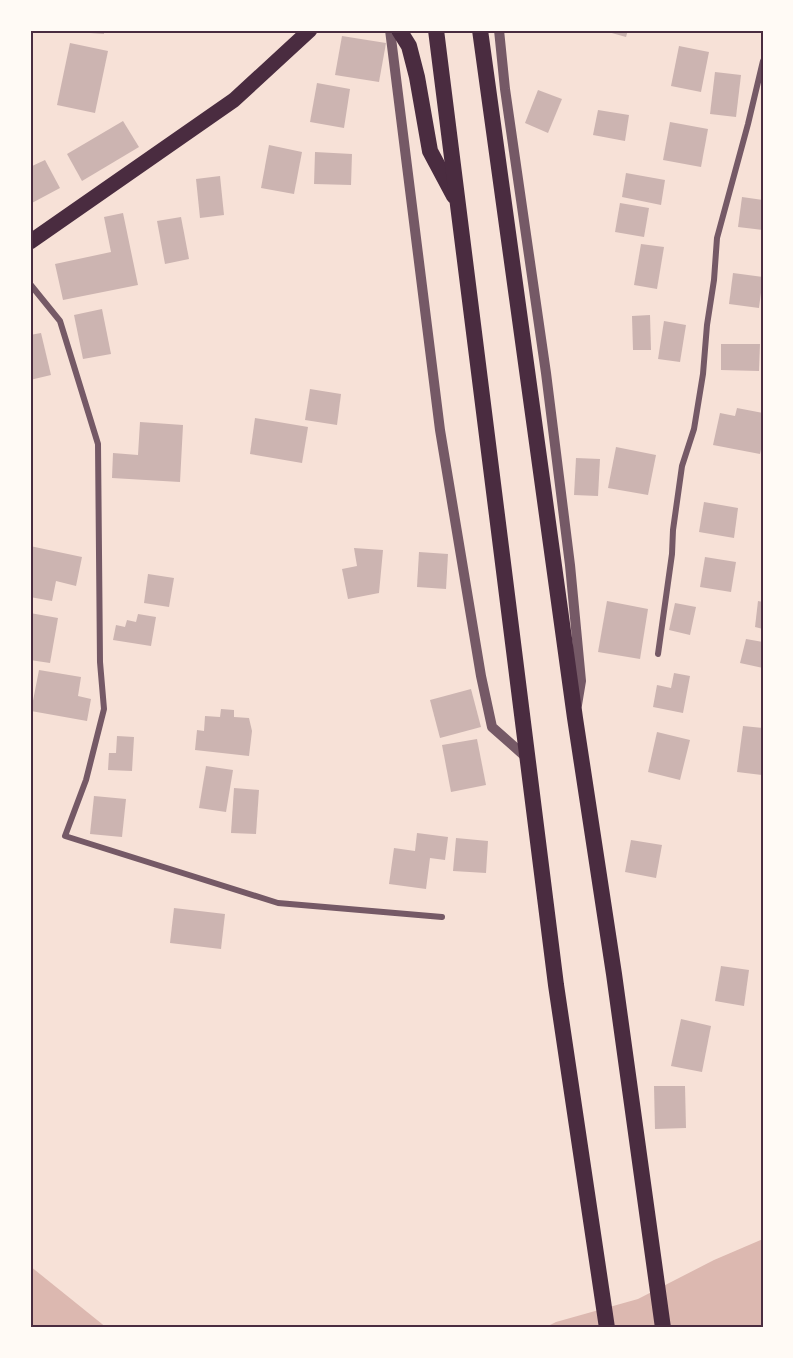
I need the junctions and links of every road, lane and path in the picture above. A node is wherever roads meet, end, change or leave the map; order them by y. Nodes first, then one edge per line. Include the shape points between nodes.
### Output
1 (310, 30) edge
2 (390, 30) edge
3 (399, 30) edge
4 (436, 30) edge
5 (480, 30) edge
6 (490, 30) edge
7 (499, 30) edge
8 (763, 61) edge
9 (490, 100) junction
10 (458, 205) junction
11 (30, 243) edge
12 (30, 284) edge
13 (658, 654) dead end
14 (575, 718) junction
15 (528, 758) junction
16 (442, 917) dead end
17 (607, 1328) edge
18 (663, 1328) edge

1 - 11 main road via 234,100
2 - 15 street via 440,430 481,675 492,727
3 - 10 highway via 409,46 430,151
4 - 10 highway
5 - 9 highway
6 - 9 highway via 494,60
7 - 14 street via 570,566 581,681
8 - 13 street via 717,238 703,374 694,429 682,466
9 - 14 highway
10 - 15 highway
12 - 16 street via 60,321 98,444 104,709 86,780 65,836 278,903
14 - 18 highway
15 - 17 highway via 556,985

